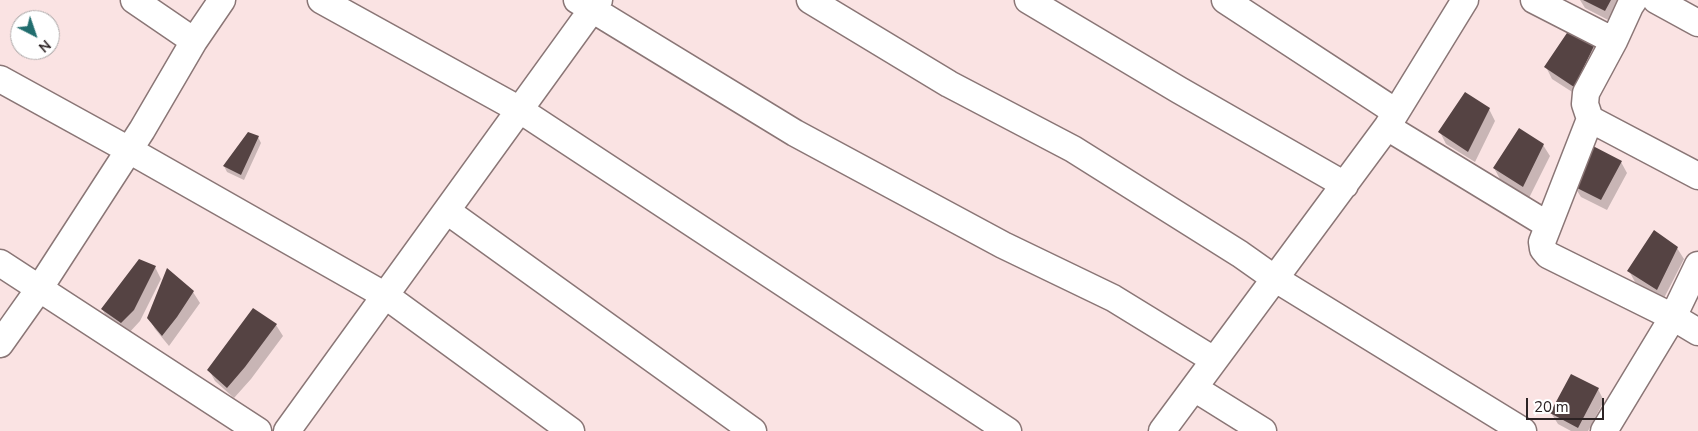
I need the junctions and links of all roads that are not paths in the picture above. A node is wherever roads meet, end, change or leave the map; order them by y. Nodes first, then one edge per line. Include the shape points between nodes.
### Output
1 (134, 0) edge
2 (222, 0) edge
3 (810, 0) edge
4 (1028, 0) edge
5 (1225, 0) edge
6 (1465, 0) edge
7 (1534, 0) edge
8 (1634, 0) edge
9 (1656, 0) edge
10 (329, 2) edge
11 (589, 3) edge
12 (1698, 23) edge
13 (194, 41) junction
14 (1614, 41) junction
15 (0, 78) edge
16 (520, 110) junction
17 (1590, 119) junction
18 (1391, 120) junction
19 (129, 150) junction
20 (1698, 176) edge
21 (1345, 185) junction
22 (447, 211) junction
23 (1548, 225) junction
24 (0, 263) edge
25 (1698, 265) edge
26 (1274, 278) junction
27 (39, 289) junction
28 (386, 296) junction
29 (1673, 317) junction
30 (1698, 332) edge
31 (0, 344) edge
32 (1214, 360) junction
33 (1194, 388) junction
34 (258, 431) edge
35 (286, 431) edge
36 (571, 431) edge
37 (753, 431) edge
38 (1008, 431) edge
39 (1162, 431) edge
40 (1263, 431) edge
41 (1523, 431) edge
42 (1604, 431) edge

1 - 13 street
2 - 13 street
3 - 26 street via 949,84 1073,149
4 - 21 street
5 - 18 street
6 - 18 street
7 - 14 street
8 - 14 street
9 - 12 street
10 - 16 street
11 - 16 street
11 - 32 street via 795,133 1003,245 1113,298
13 - 19 street
14 - 17 street via 1586,93 1585,104
15 - 19 street
16 - 22 street
16 - 38 street
17 - 20 street
17 - 23 street
18 - 21 street
18 - 23 street
19 - 27 street
19 - 28 street
21 - 26 street
22 - 28 street
22 - 37 street
23 - 29 street via 1542,242 1548,255
24 - 27 street
25 - 29 street
26 - 32 street
26 - 41 street
27 - 31 street
27 - 34 street
28 - 35 street
28 - 36 street
29 - 30 street
29 - 42 street
32 - 33 street
33 - 39 street
33 - 40 street

